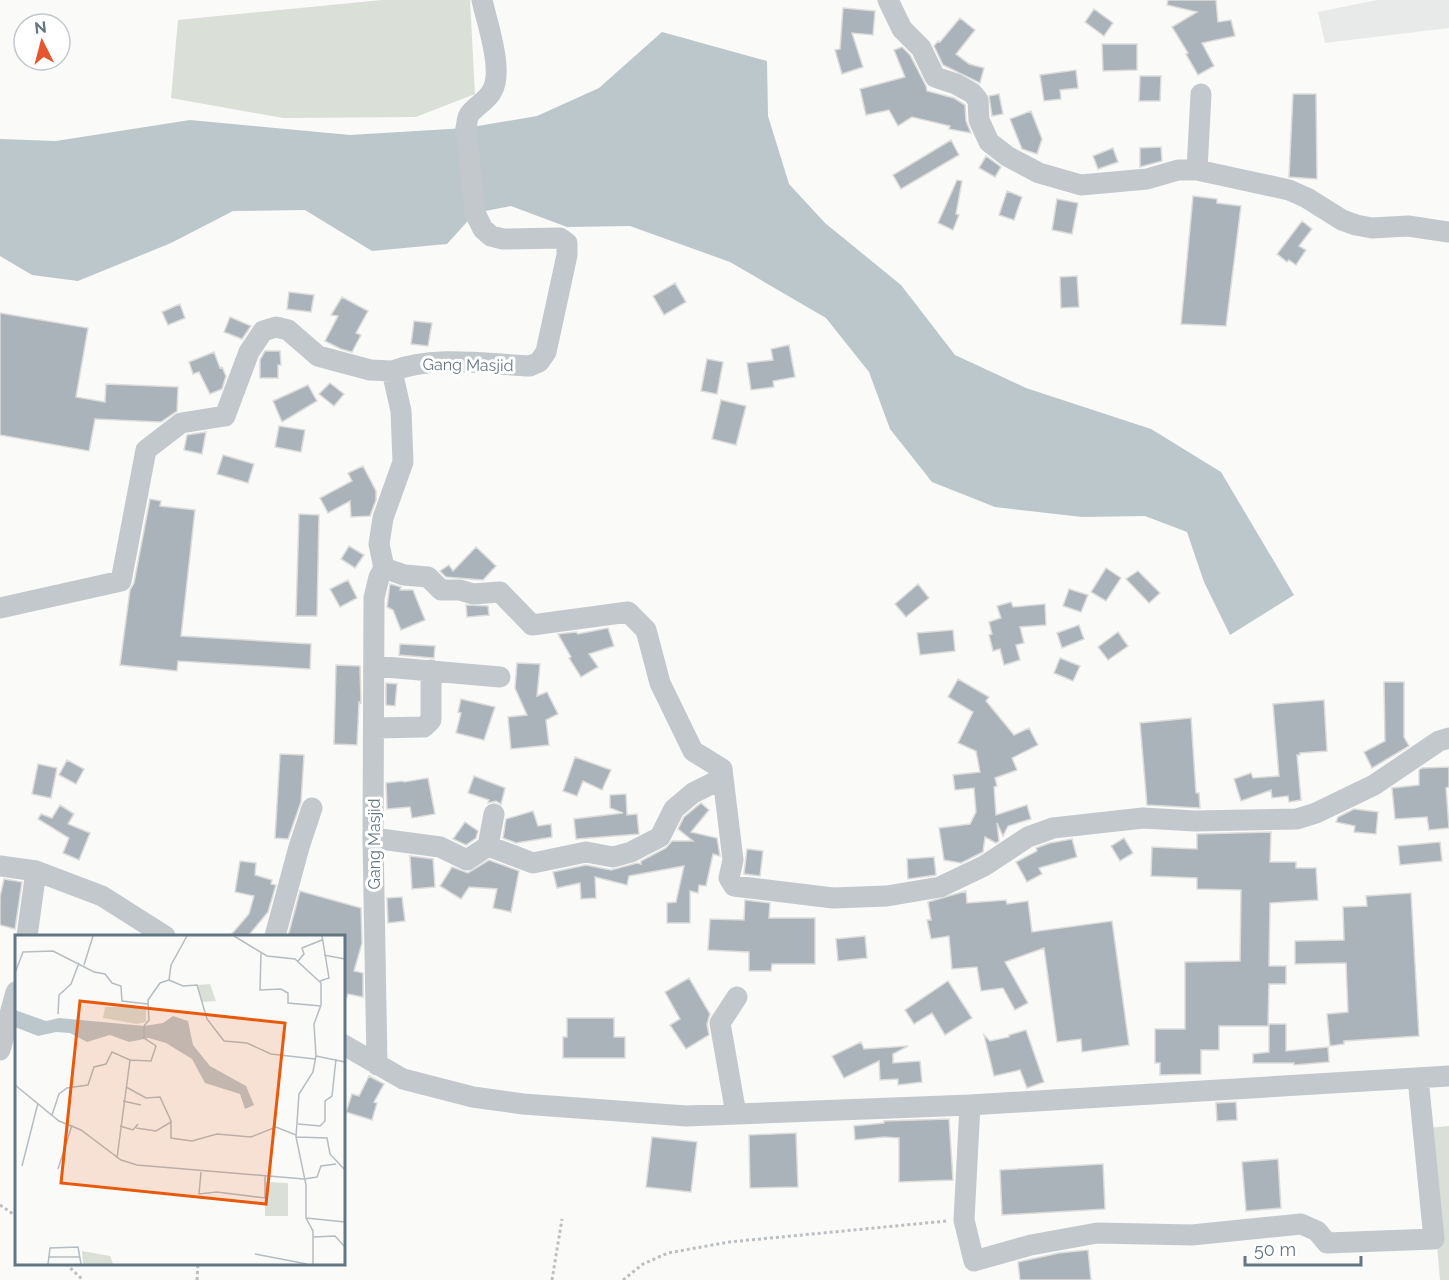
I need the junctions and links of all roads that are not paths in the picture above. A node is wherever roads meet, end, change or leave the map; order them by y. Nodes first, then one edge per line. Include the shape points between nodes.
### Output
1 (482, 0) edge
2 (888, 0) edge
3 (1202, 94) dead end
4 (1197, 170) junction
5 (1449, 232) edge
6 (392, 370) junction
7 (384, 568) junction
8 (0, 608) edge
9 (374, 666) junction
10 (431, 670) junction
11 (500, 677) dead end
12 (375, 728) junction
13 (1449, 738) edge
14 (723, 778) junction
15 (312, 808) dead end
16 (494, 814) dead end
17 (373, 838) junction
18 (488, 846) junction
19 (0, 866) edge
20 (36, 871) junction
21 (27, 935) edge
22 (163, 935) edge
23 (274, 935) edge
24 (15, 996) edge
25 (737, 997) dead end
26 (345, 1046) edge
27 (0, 1050) edge
28 (377, 1065) junction
29 (1449, 1076) edge
30 (1418, 1078) junction
31 (970, 1105) junction
32 (736, 1114) junction

1 - 6 street, Gang Masjid via 496,79 488,98 469,115 466,128 475,213 490,236 560,238 567,243 546,352 530,366 430,361
2 - 4 street via 902,29 921,48 935,77 975,96 983,132 1007,156 1039,173 1081,185
3 - 4 street
4 - 5 street via 1289,190 1356,225
6 - 7 street, Gang Masjid via 402,411 403,462 382,518 379,544
6 - 8 street via 370,370 318,356 288,330 276,327 263,331 249,352 225,416 181,423 146,450 121,581
7 - 9 street, Gang Masjid via 374,598
7 - 14 street via 428,577 441,590 500,592 532,625 628,612 646,630 660,683 693,751 722,769
9 - 10 street
9 - 12 street, Gang Masjid
10 - 11 street
10 - 12 street via 431,720 424,727
12 - 17 street, Gang Masjid
13 - 14 street via 1374,785 1297,819 1143,818 1053,828 1028,837 984,866 940,887 888,896 833,898 734,886 729,878 733,861
14 - 18 street via 693,793 674,809 660,837 631,852 613,857 586,852 533,863
15 - 23 street
16 - 18 street
17 - 18 street via 440,847 467,860
17 - 28 street, Gang Masjid
19 - 20 street
20 - 21 street
20 - 22 street via 102,896
24 - 27 street
25 - 32 street via 720,1023
26 - 28 street
28 - 32 street via 425,1085 523,1104 686,1116
29 - 30 street
30 - 31 street
30 - 31 street via 1434,1239 1327,1243 1301,1224 1192,1234 1097,1233 974,1261 964,1220
31 - 32 street

